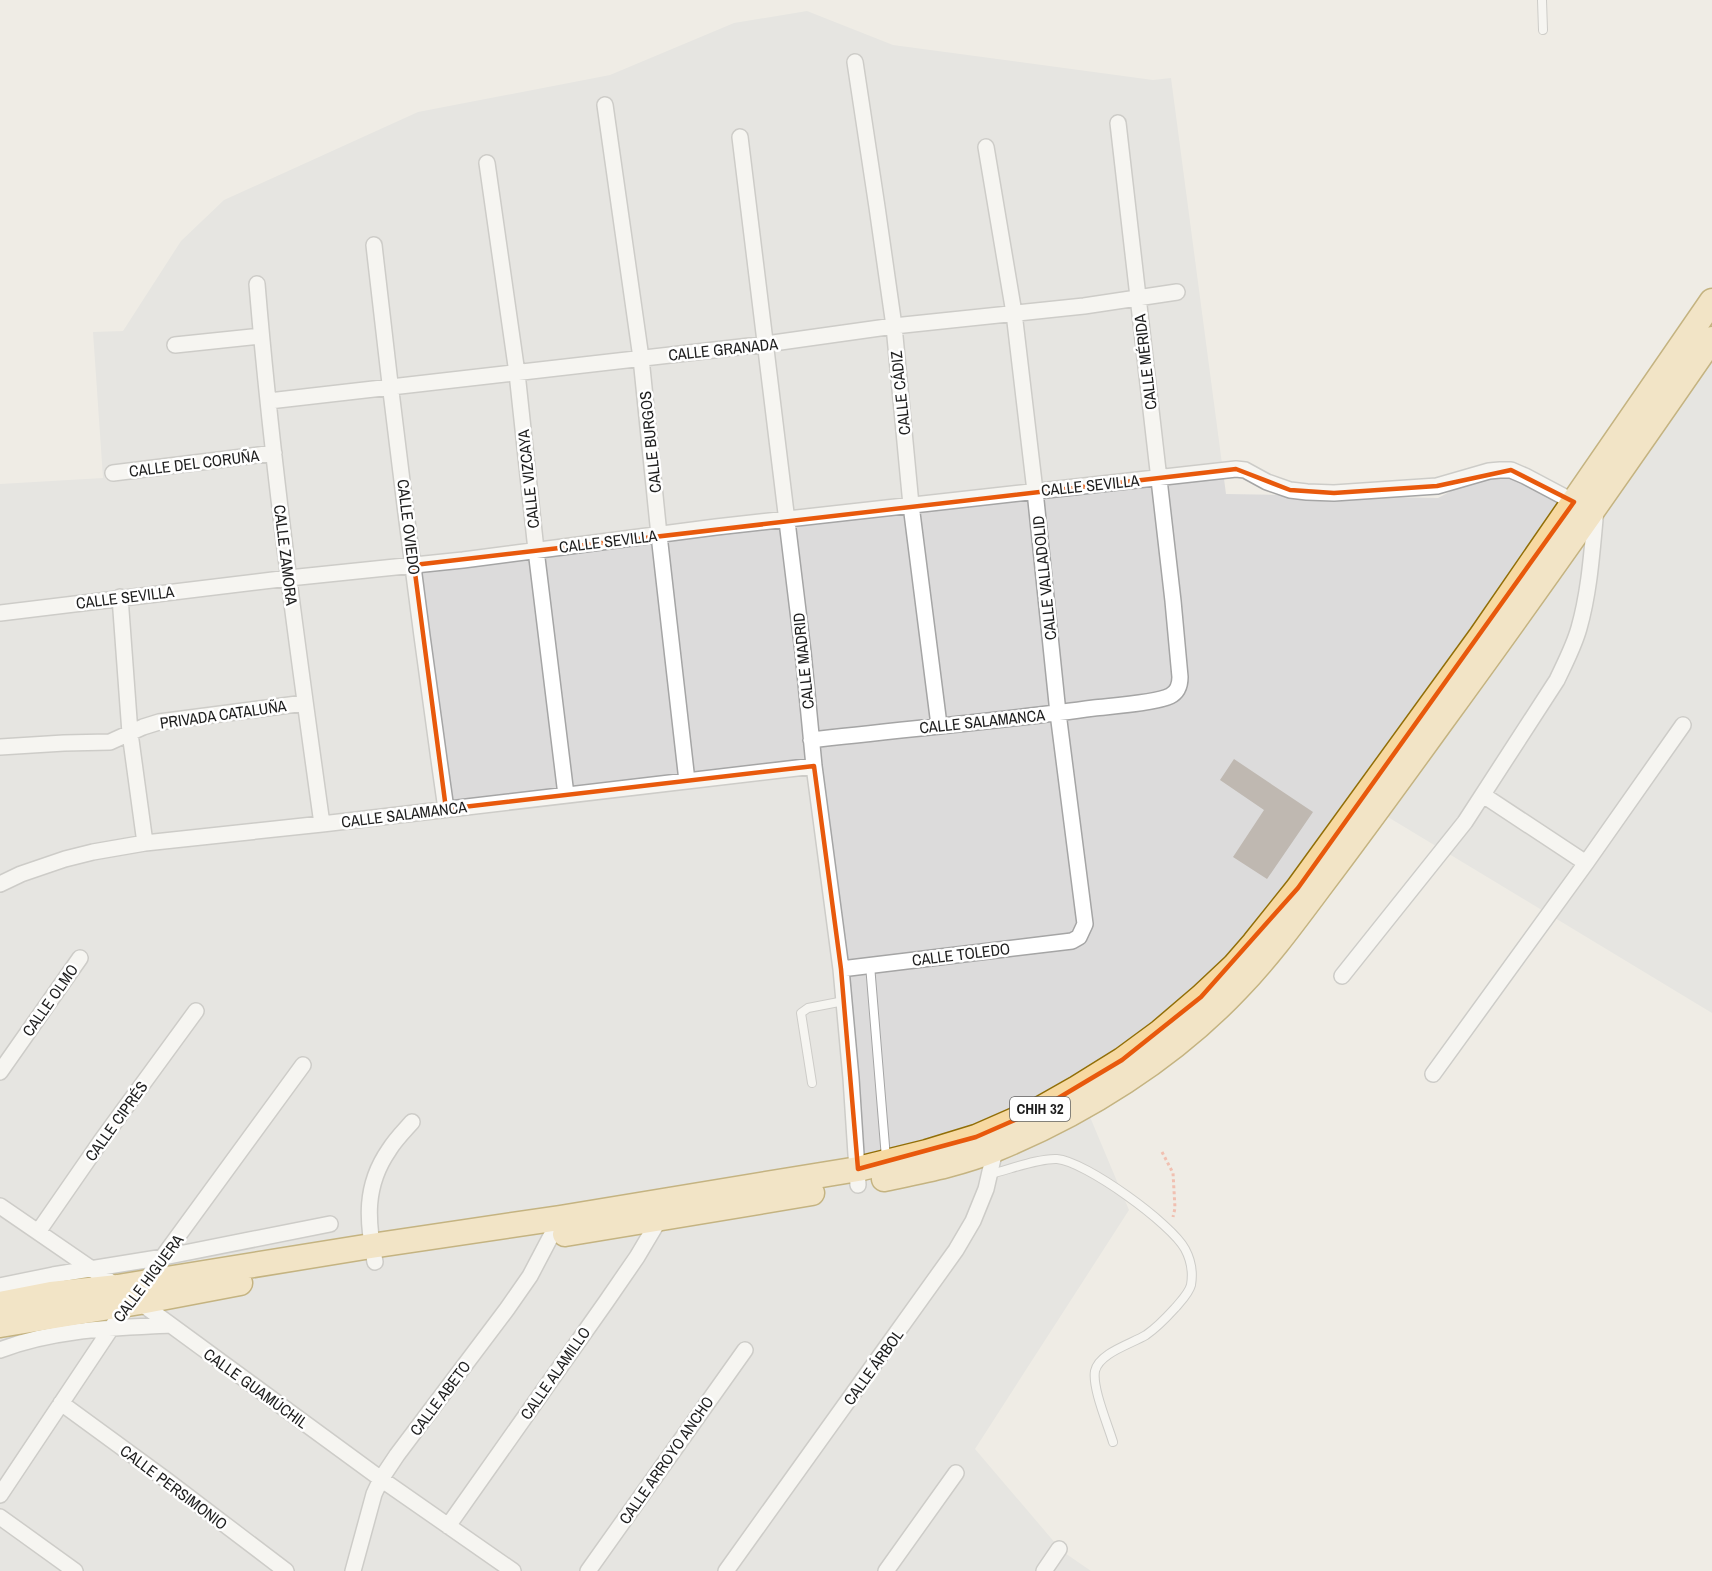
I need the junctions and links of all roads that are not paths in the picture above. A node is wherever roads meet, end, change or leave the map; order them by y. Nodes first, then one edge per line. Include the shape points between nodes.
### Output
1 (1542, 0) edge
2 (1543, 30) dead end
3 (855, 62) dead end
4 (605, 105) dead end
5 (1118, 123) dead end
6 (740, 137) dead end
7 (986, 147) dead end
8 (487, 163) dead end
9 (374, 245) dead end
10 (257, 284) dead end
11 (1177, 292) dead end
12 (1138, 299) junction
13 (1712, 301) edge
14 (1014, 314) junction
15 (894, 326) junction
16 (261, 336) junction
17 (1707, 337) edge
18 (766, 344) junction
19 (175, 345) dead end
20 (641, 358) junction
21 (517, 373) junction
22 (390, 387) junction
23 (269, 401) junction
24 (274, 453) junction
25 (113, 473) dead end
26 (1159, 478) junction
27 (1035, 491) junction
28 (1585, 504) junction
29 (911, 505) junction
30 (787, 520) junction
31 (659, 534) junction
32 (536, 550) junction
33 (414, 565) junction
34 (289, 578) junction
35 (120, 597) junction
36 (1173, 601) joint
37 (0, 613) edge
38 (305, 703) junction
39 (1058, 713) junction
40 (939, 725) junction
41 (1683, 725) dead end
42 (130, 733) junction
43 (811, 740) junction
44 (0, 747) edge
45 (814, 766) junction
46 (687, 781) junction
47 (566, 795) junction
48 (1483, 795) junction
49 (446, 809) junction
50 (322, 824) junction
51 (145, 843) junction
52 (1586, 863) junction
53 (0, 884) edge
54 (1079, 938) joint
55 (80, 958) dead end
56 (870, 965) junction
57 (841, 969) junction
58 (1342, 976) dead end
59 (844, 1001) junction
60 (196, 1011) dead end
61 (303, 1065) dead end
62 (0, 1072) edge
63 (1433, 1074) dead end
64 (812, 1083) dead end
65 (412, 1122) dead end
66 (995, 1150) junction
67 (886, 1162) junction
68 (990, 1174) junction
69 (858, 1177) junction
70 (0, 1206) edge
71 (659, 1220) junction
72 (330, 1224) dead end
73 (38, 1232) junction
74 (551, 1236) junction
75 (373, 1254) junction
76 (164, 1257) junction
77 (93, 1269) junction
78 (0, 1286) edge
79 (132, 1295) junction
80 (0, 1304) edge
81 (0, 1325) edge
82 (170, 1325) junction
83 (110, 1329) junction
84 (0, 1350) edge
85 (745, 1350) dead end
86 (61, 1403) junction
87 (1113, 1442) dead end
88 (956, 1473) dead end
89 (381, 1479) junction
90 (0, 1495) edge
91 (0, 1517) edge
92 (448, 1526) junction
93 (1059, 1549) dead end
94 (75, 1571) edge
95 (286, 1571) edge
96 (353, 1571) edge
97 (513, 1571) edge
98 (588, 1571) edge
99 (726, 1571) edge
100 (886, 1571) edge
101 (1044, 1571) edge

1 - 2 lane
3 - 15 street, CALLE CÁDIZ
4 - 20 street, CALLE BURGOS
5 - 12 street, CALLE MÉRIDA
6 - 18 street, CALLE MADRID
7 - 14 street, CALLE VALLADOLID
8 - 21 street, CALLE VIZCAYA
9 - 22 street, CALLE OVIEDO
10 - 16 street, CALLE ZAMORA
11 - 12 street, CALLE GRANADA
12 - 14 street, CALLE GRANADA
12 - 26 street, CALLE MÉRIDA
13 - 17 main road, CHIH 32
14 - 15 street, CALLE GRANADA
14 - 27 street, CALLE VALLADOLID
15 - 18 street, CALLE GRANADA
15 - 29 street, CALLE CÁDIZ
16 - 19 street
16 - 23 street, CALLE ZAMORA
17 - 28 main road, CHIH 32
18 - 20 street, CALLE GRANADA
18 - 30 street, CALLE MADRID
20 - 21 street, CALLE GRANADA
20 - 31 street, CALLE BURGOS
21 - 22 street, CALLE GRANADA
21 - 32 street, CALLE VIZCAYA
22 - 23 street, CALLE GRANADA
22 - 33 street, CALLE OVIEDO
23 - 24 street, CALLE ZAMORA
24 - 25 street, CALLE DEL CORUÑA
24 - 34 street, CALLE ZAMORA
26 - 27 street, CALLE SEVILLA
26 - 28 street, CALLE SEVILLA via 1236,469 1290,490 1334,493 1437,486 1489,471 1511,470
26 - 36 street, CALLE MÉRIDA
27 - 29 street, CALLE SEVILLA
27 - 39 street, CALLE VALLADOLID
28 - 48 street via 1585,603 1579,631 1557,680
28 - 66 main road, CHIH 32 via 1361,832 1291,926 1236,990 1167,1051 1134,1074 1080,1108
28 - 67 main road, CHIH 32 via 1298,888 1234,966 1201,998 1122,1060 1040,1109 956,1144
29 - 30 street, CALLE SEVILLA
29 - 40 street, CALLE CÁDIZ
30 - 31 street, CALLE SEVILLA
30 - 43 street, CALLE MADRID
31 - 32 street, CALLE SEVILLA
31 - 46 street, CALLE BURGOS
32 - 33 street, CALLE SEVILLA
32 - 47 street, CALLE VIZCAYA
33 - 34 street, CALLE SEVILLA
33 - 49 street, CALLE OVIEDO
34 - 35 street, CALLE SEVILLA
34 - 38 street, CALLE ZAMORA
35 - 37 street, CALLE SEVILLA
35 - 42 street
36 - 39 street, CALLE SALAMANCA via 1180,677 1176,692 1169,697
38 - 42 street, PRIVADA CATALUÑA via 159,722
38 - 50 street, CALLE ZAMORA
39 - 40 street, CALLE SALAMANCA
39 - 54 street, CALLE VALLADOLID via 1085,916
40 - 43 street, CALLE SALAMANCA
41 - 52 street
42 - 44 street, PRIVADA CATALUÑA via 101,743
42 - 51 street
43 - 45 street, CALLE MADRID
45 - 46 street, CALLE SALAMANCA
45 - 57 street, CALLE MADRID
46 - 47 street, CALLE SALAMANCA
47 - 49 street, CALLE SALAMANCA
48 - 52 street
48 - 58 street via 1445,849
49 - 50 street, CALLE SALAMANCA
50 - 51 street, CALLE SALAMANCA
51 - 53 street, CALLE SALAMANCA via 65,859
52 - 63 street
54 - 56 street, CALLE TOLEDO
55 - 62 street, CALLE OLMO
56 - 57 street, CALLE TOLEDO
56 - 67 lane
57 - 59 street, CALLE MADRID
59 - 64 lane via 807,1008 801,1013
59 - 69 street, CALLE MADRID
60 - 73 street, CALLE CIPRÉS
61 - 76 street, CALLE HIGUERA
65 - 75 street via 390,1148 370,1191
66 - 68 street, CALLE ÁRBOL
66 - 69 main road, CHIH 32 via 940,1167
67 - 69 main road, CHIH 32
68 - 87 lane via 1045,1160 1066,1160 1105,1181 1172,1231 1185,1249 1192,1266 1191,1286 1182,1301 1161,1324 1107,1355 1095,1372
68 - 99 street, CALLE ÁRBOL via 973,1221 956,1250
69 - 71 main road, CHIH 32
69 - 75 main road, CHIH 32 via 560,1218
70 - 73 street, CALLE GUAMÚCHIL
71 - 74 main road, CHIH 32
71 - 92 street, CALLE ALAMILLO
72 - 76 street
73 - 77 street, CALLE GUAMÚCHIL
74 - 75 main road, CHIH 32
74 - 89 street, CALLE ABETO via 530,1276
75 - 79 main road, CHIH 32 via 287,1274
76 - 77 street
76 - 79 street, CALLE HIGUERA
77 - 78 street
77 - 79 street, CALLE GUAMÚCHIL
79 - 80 main road, CHIH 32 via 51,1294
79 - 81 main road, CHIH 32
79 - 82 street, CALLE GUAMÚCHIL
79 - 83 street, CALLE HIGUERA
82 - 83 street
82 - 89 street, CALLE GUAMÚCHIL
83 - 84 street via 36,1339
83 - 86 street, CALLE HIGUERA
85 - 98 street, CALLE ARROYO ANCHO
86 - 90 street, CALLE HIGUERA
86 - 95 street, CALLE PERSIMONIO
88 - 100 street
89 - 92 street, CALLE GUAMÚCHIL
89 - 96 street, CALLE ABETO
91 - 94 street
92 - 97 street, CALLE GUAMÚCHIL
93 - 101 street

